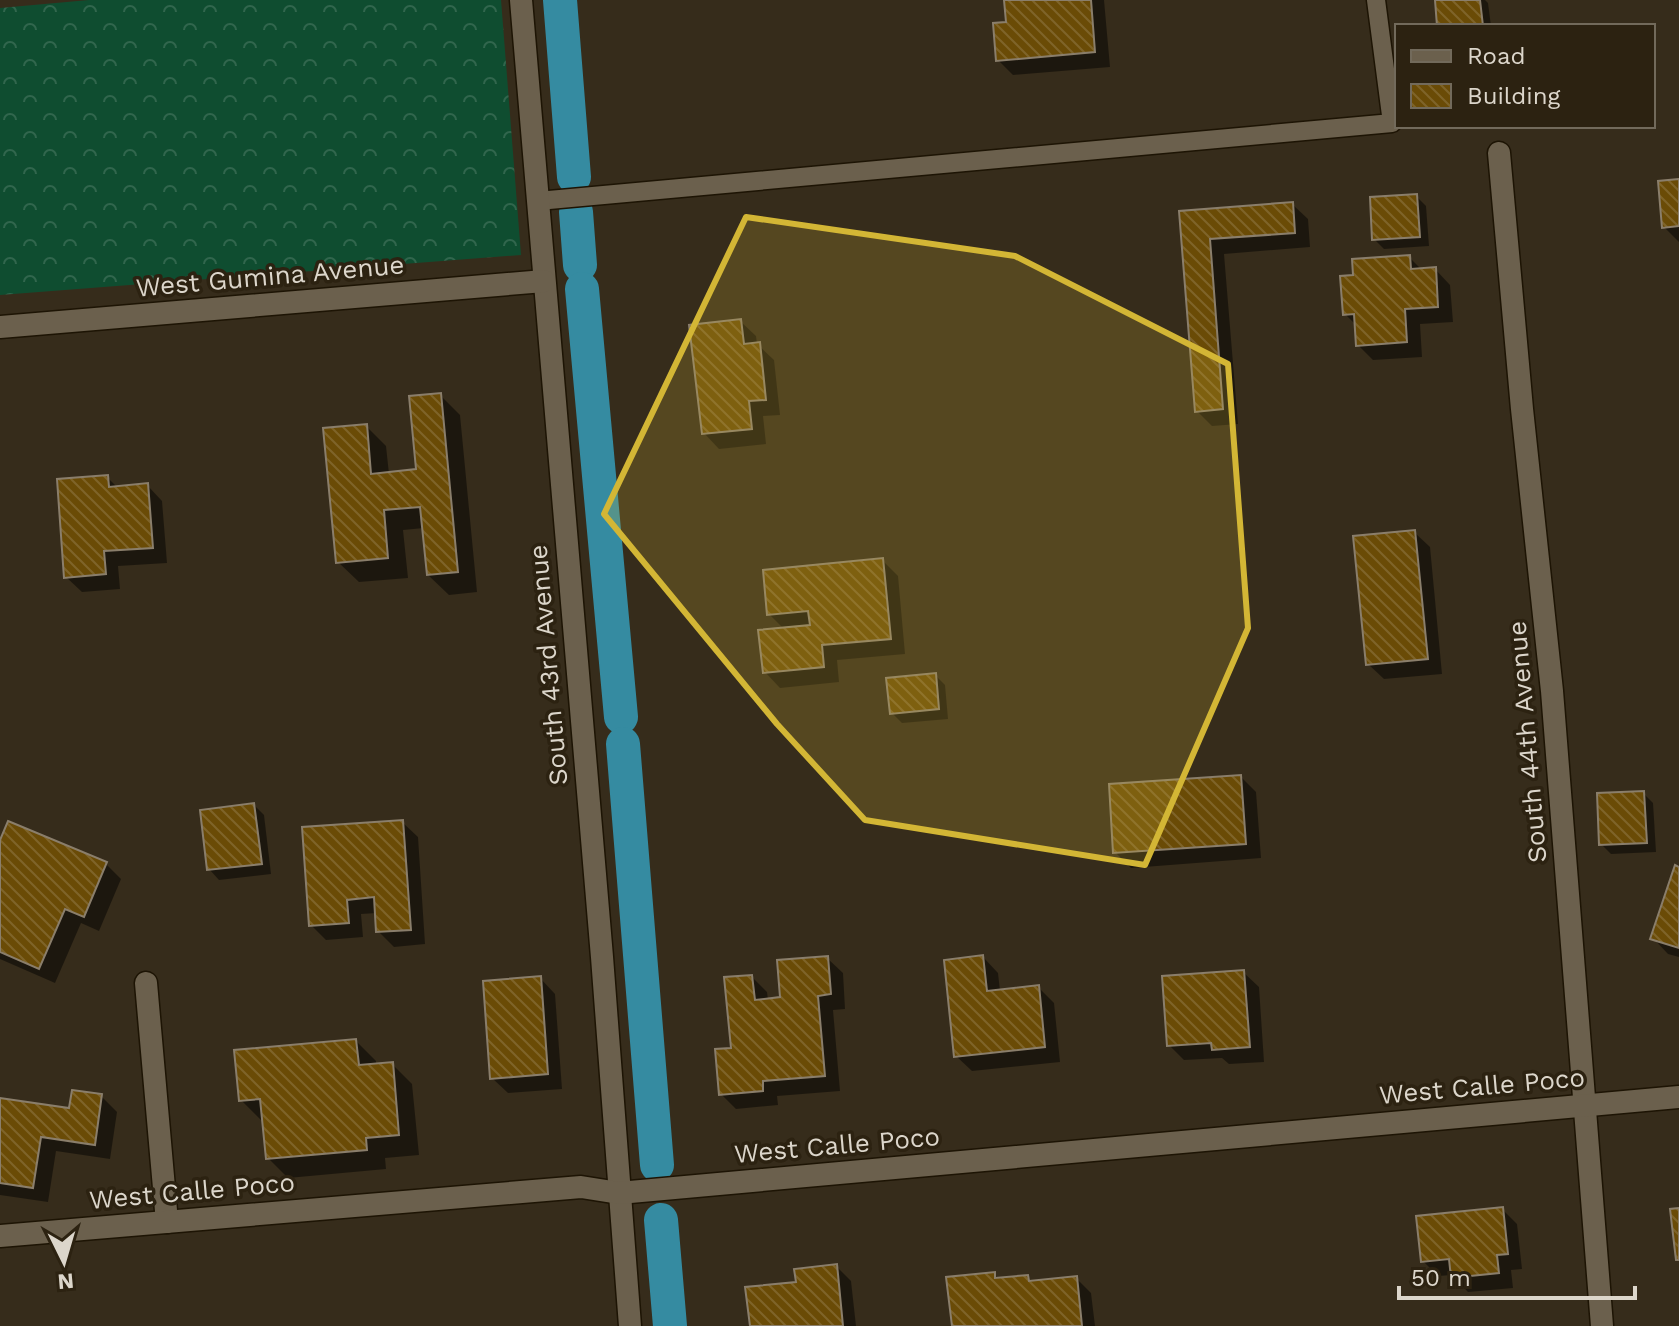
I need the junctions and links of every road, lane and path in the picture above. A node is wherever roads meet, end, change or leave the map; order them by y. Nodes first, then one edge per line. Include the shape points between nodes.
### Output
1 (521, 0) edge
2 (1376, 0) edge
3 (1499, 153) dead end
4 (538, 201) junction
5 (544, 281) junction
6 (0, 327) edge
7 (146, 983) dead end
8 (1679, 1097) edge
9 (1585, 1104) junction
10 (619, 1193) junction
11 (167, 1222) junction
12 (0, 1236) edge
13 (630, 1326) edge
14 (1602, 1326) edge

1 - 4 street, South 43rd Avenue
2 - 4 lane via 1392,123
3 - 9 street, South 44th Avenue via 1552,691
4 - 5 street, South 43rd Avenue
5 - 6 street, West Gumina Avenue
5 - 10 street, South 43rd Avenue
7 - 11 street
8 - 9 street, West Calle Poco
9 - 10 street, West Calle Poco
9 - 14 street, South 44th Avenue
10 - 11 street, West Calle Poco via 581,1187
10 - 13 street, South 43rd Avenue
11 - 12 street, West Calle Poco

